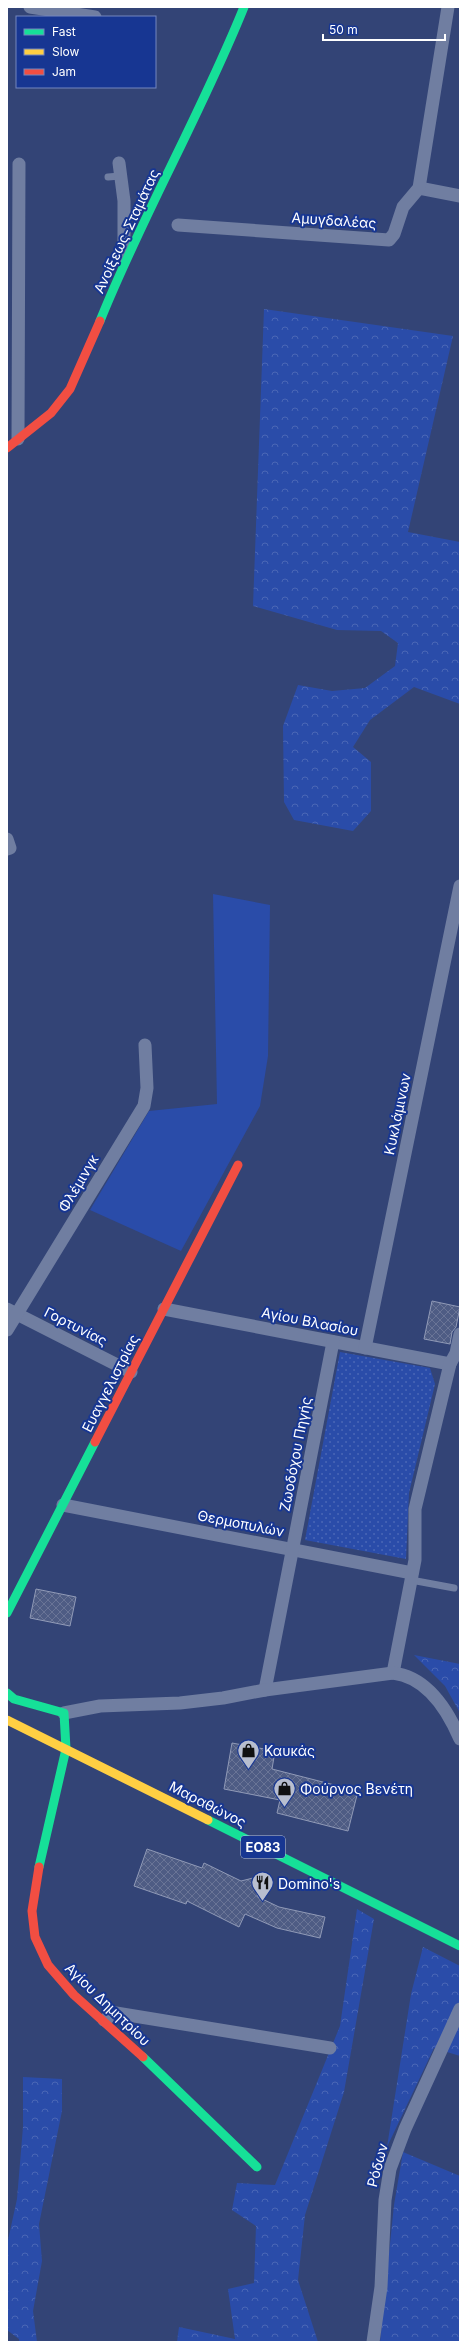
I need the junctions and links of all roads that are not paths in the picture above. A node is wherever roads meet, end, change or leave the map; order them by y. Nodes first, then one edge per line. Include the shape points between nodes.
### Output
1 (30, 7) edge
2 (244, 7) edge
3 (448, 7) edge
4 (88, 16) edge
5 (119, 163) dead end
6 (19, 164) dead end
7 (419, 188) junction
8 (460, 196) edge
9 (178, 225) dead end
10 (124, 262) junction
11 (18, 439) junction
12 (7, 448) edge
13 (460, 886) edge
14 (145, 1045) dead end
15 (238, 1165) dead end
16 (164, 1308) junction
17 (12, 1312) edge
18 (7, 1330) edge
19 (460, 1334) edge
20 (333, 1342) junction
21 (365, 1348) junction
22 (455, 1360) edge
23 (131, 1372) junction
24 (62, 1505) junction
25 (293, 1550) junction
26 (412, 1576) junction
27 (454, 1588) dead end
28 (7, 1613) edge
29 (393, 1673) junction
30 (265, 1690) junction
31 (7, 1693) edge
32 (64, 1713) junction
33 (7, 1720) edge
34 (460, 1739) edge
35 (66, 1749) junction
36 (460, 1946) edge
37 (460, 2009) edge
38 (104, 2020) junction
39 (330, 2048) dead end
40 (257, 2167) dead end
41 (373, 2342) edge

1 - 4 street
2 - 10 street, Ανοίξεως-Σταμάτας via 220,67
3 - 7 street, Αμυγδαλέας
5 - 10 street via 114,177 124,201
6 - 11 street
7 - 8 street
7 - 9 street, Αμυγδαλέας via 404,207 394,234 389,240
10 - 11 street, Ανοίξεως-Σταμάτας via 83,364 70,389 51,413
11 - 12 street, Ανοίξεως-Σταμάτας
13 - 21 street, Κυκλάμινων
14 - 17 street, Φλέμινγκ via 144,1106
15 - 16 street, Ευαγγελιστρίας
16 - 20 street, Αγίου Βλασίου
16 - 23 street, Ευαγγελιστρίας
17 - 18 street, Φλέμινγκ
17 - 23 street, Γορτυνίας
19 - 22 street
20 - 21 street, Αγίου Βλασίου
20 - 25 street, Ζωοδόχου Πηγής
21 - 22 street, Αγίου Βλασίου
22 - 26 street via 415,1509 415,1560
23 - 24 street, Ευαγγελιστρίας
24 - 25 street, Θερμοπυλών
24 - 28 street, Ευαγγελιστρίας
25 - 26 street, Θερμοπυλών
25 - 30 street, Ζωοδόχου Πηγής
26 - 27 lane
26 - 29 street
29 - 30 street
29 - 34 street via 407,1675 423,1685 441,1706
30 - 32 street via 187,1702 100,1706
31 - 32 street via 14,1699
32 - 35 street, Αγίου Δημητρίου
33 - 35 street, Μαραθώνος / ΕΟ83
35 - 36 street, Μαραθώνος / ΕΟ83
35 - 38 street, Αγίου Δημητρίου via 36,1879 32,1912 35,1937 48,1965 74,1995
37 - 41 street, Ρόδων via 405,2128 390,2169 385,2200 381,2287
38 - 39 street via 116,2013
38 - 40 street, Αγίου Δημητρίου

